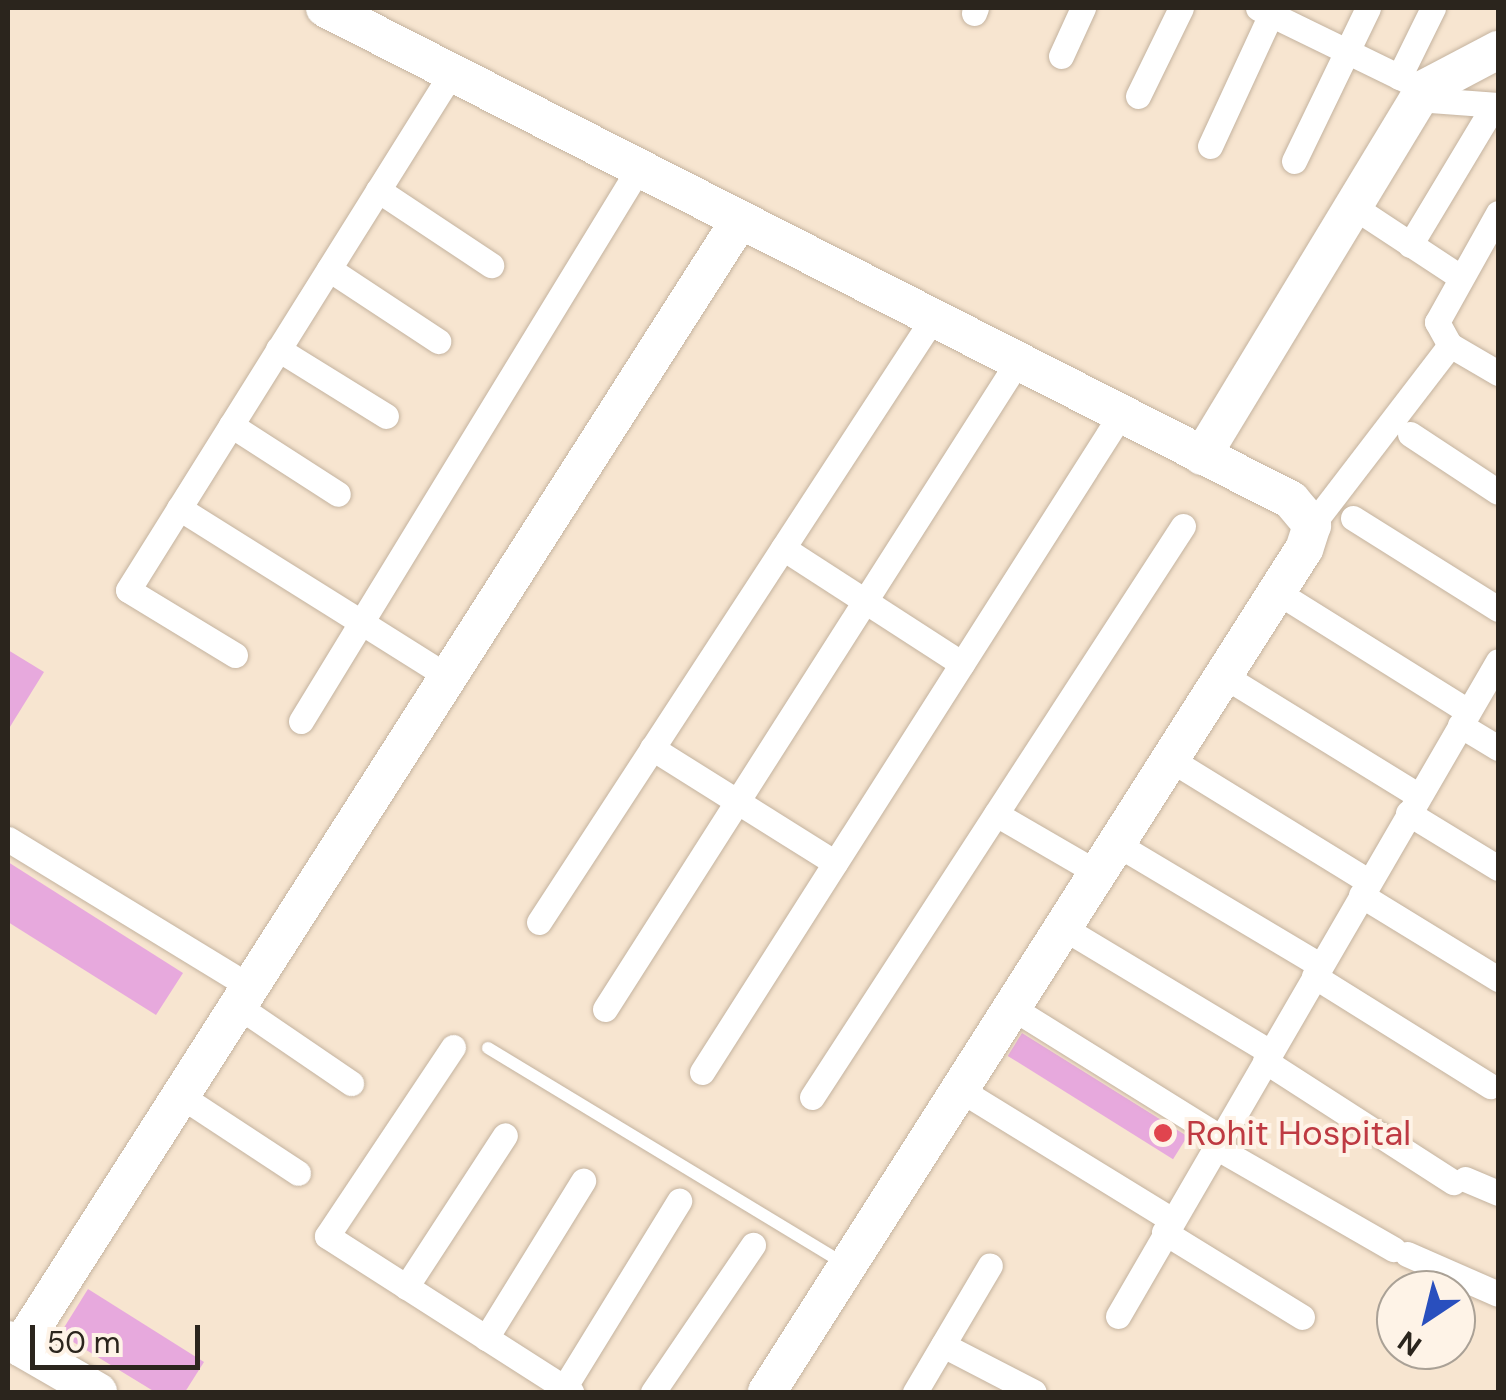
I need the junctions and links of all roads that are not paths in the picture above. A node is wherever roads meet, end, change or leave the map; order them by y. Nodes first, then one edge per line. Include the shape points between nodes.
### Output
1 (325, 8) edge
2 (1083, 8) edge
3 (1182, 8) edge
4 (1368, 8) edge
5 (1433, 8) edge
6 (1261, 9) edge
7 (1498, 50) edge
8 (1348, 51) junction
9 (1061, 56) dead end
10 (452, 72) junction
11 (1413, 88) junction
12 (1138, 96) dead end
13 (1496, 105) edge
14 (1210, 146) dead end
15 (1294, 161) dead end
16 (639, 168) junction
17 (378, 190) junction
18 (1354, 207) junction
19 (1498, 212) edge
20 (740, 220) junction
21 (1410, 244) junction
22 (491, 265) dead end
23 (328, 269) junction
24 (1460, 277) junction
25 (932, 318) junction
26 (438, 341) dead end
27 (1450, 345) junction
28 (278, 349) junction
29 (1018, 362) junction
30 (1498, 373) edge
31 (1121, 414) junction
32 (386, 416) dead end
33 (231, 425) junction
34 (1410, 434) dead end
35 (1202, 456) junction
36 (1498, 492) edge
37 (338, 494) dead end
38 (179, 508) junction
39 (1352, 518) dead end
40 (1312, 525) junction
41 (1183, 526) dead end
42 (783, 548) junction
43 (1274, 590) junction
44 (865, 601) junction
45 (1498, 610) edge
46 (362, 621) junction
47 (234, 655) dead end
48 (1498, 661) edge
49 (962, 664) junction
50 (1221, 674) junction
51 (448, 677) junction
52 (1464, 718) junction
53 (301, 720) dead end
54 (652, 748) junction
55 (1498, 748) edge
56 (1168, 758) junction
57 (738, 802) junction
58 (1413, 804) junction
59 (996, 814) junction
60 (8, 839) edge
61 (1105, 858) junction
62 (834, 863) junction
63 (1498, 868) edge
64 (1364, 888) junction
65 (539, 922) dead end
66 (1062, 927) junction
67 (1317, 970) junction
68 (1498, 978) edge
69 (244, 997) junction
70 (1011, 1007) junction
71 (604, 1009) dead end
72 (453, 1047) dead end
73 (488, 1048) dead end
74 (1268, 1057) junction
75 (702, 1072) dead end
76 (351, 1083) dead end
77 (1490, 1086) dead end
78 (959, 1090) junction
79 (181, 1096) junction
80 (812, 1097) dead end
81 (505, 1135) dead end
82 (1217, 1141) junction
83 (298, 1173) dead end
84 (583, 1181) dead end
85 (1498, 1193) edge
86 (679, 1201) dead end
87 (1167, 1226) junction
88 (753, 1245) dead end
89 (990, 1265) dead end
90 (848, 1266) junction
91 (406, 1287) junction
92 (1498, 1294) edge
93 (1118, 1316) dead end
94 (1302, 1318) dead end
95 (486, 1338) junction
96 (14, 1344) edge
97 (943, 1345) junction
98 (567, 1390) edge
99 (98, 1392) edge
100 (654, 1392) edge
101 (768, 1392) edge
102 (915, 1392) edge
103 (1034, 1392) edge

1 - 10 street
2 - 9 street
3 - 12 street
4 - 8 street
5 - 11 street
6 - 8 street
6 - 14 street
7 - 11 street
8 - 11 street
8 - 15 street
10 - 16 street
10 - 17 street
11 - 13 street
11 - 18 street
13 - 21 street
16 - 20 street
16 - 46 street
17 - 22 street
17 - 23 street
18 - 21 street
18 - 35 street
19 - 24 street
20 - 25 street
20 - 51 street
21 - 24 street
23 - 26 street
23 - 28 street
24 - 27 street via 1437,322
25 - 29 street
25 - 42 street
27 - 30 street
27 - 40 street
28 - 32 street
28 - 33 street
29 - 31 street
29 - 44 street
31 - 35 street
31 - 49 street
33 - 37 street
33 - 38 street
34 - 36 street
35 - 40 street via 1290,500
38 - 46 street
38 - 47 street via 128,590
39 - 45 street
40 - 43 street
41 - 59 street
42 - 44 street
42 - 54 street
43 - 50 street
43 - 52 street
44 - 49 street
44 - 57 street
46 - 51 street
46 - 53 street
48 - 52 street
49 - 62 street
50 - 56 street
50 - 58 street
51 - 69 street
52 - 55 street
52 - 58 street
54 - 57 street
54 - 65 street
56 - 61 street
56 - 64 street
57 - 62 street
57 - 71 street
58 - 63 street
58 - 64 street
59 - 61 street
59 - 80 street
60 - 69 street
61 - 66 street
61 - 67 street
62 - 75 street
64 - 67 street
64 - 68 street
66 - 70 street
66 - 74 street
67 - 74 street
67 - 77 street
69 - 76 street
69 - 79 street
70 - 78 street
70 - 82 street
72 - 91 street via 328,1236
73 - 90 lane
74 - 82 street
74 - 85 street via 1459,1180
78 - 87 street
78 - 90 street
79 - 83 street
79 - 96 street
81 - 91 street
82 - 87 street
82 - 92 street via 1400,1252
84 - 95 street
86 - 98 street
87 - 93 street
87 - 94 street
88 - 100 street
89 - 97 street
90 - 101 street
91 - 95 street
95 - 98 street
96 - 99 street
97 - 102 street
97 - 103 street

